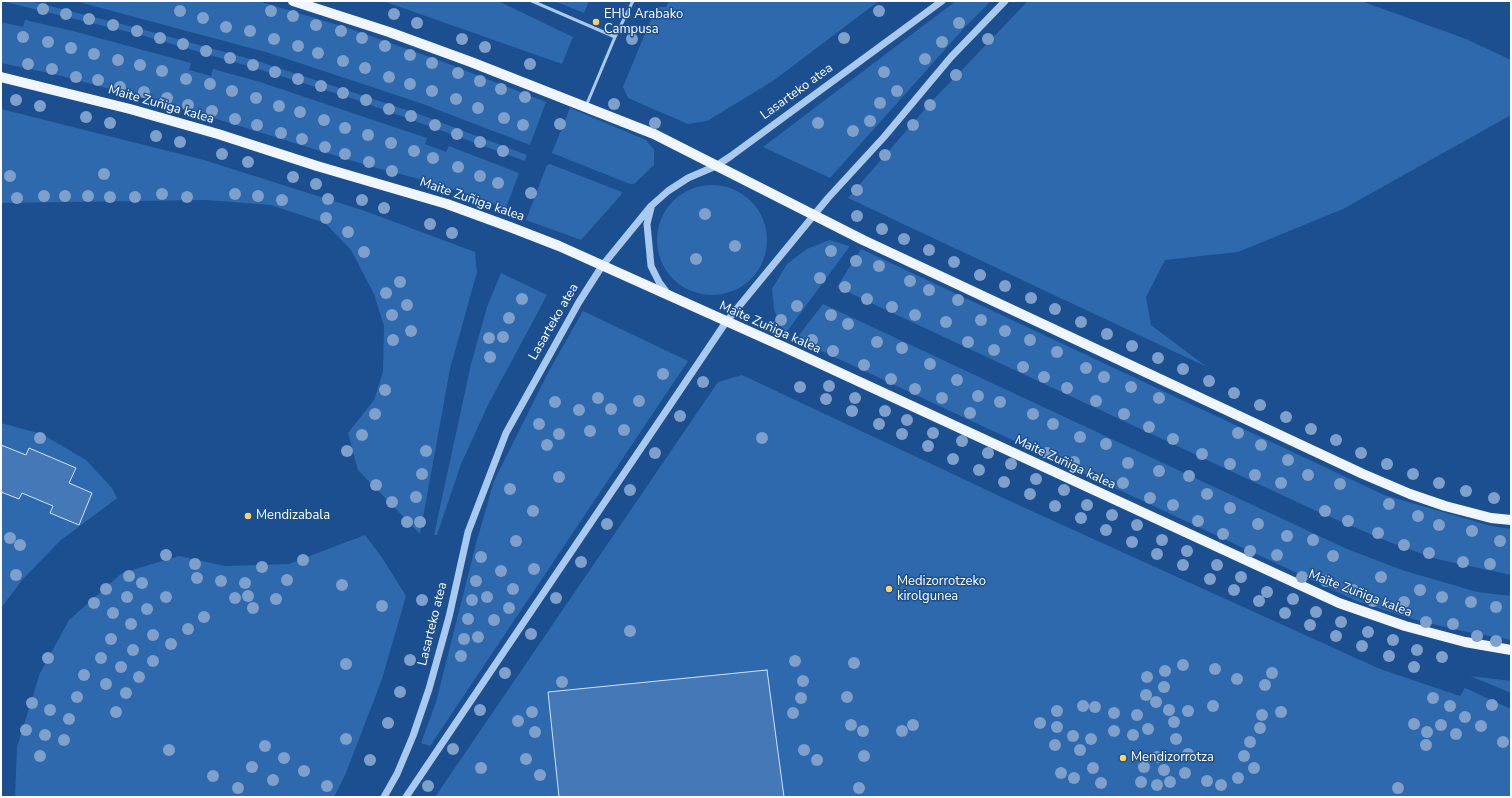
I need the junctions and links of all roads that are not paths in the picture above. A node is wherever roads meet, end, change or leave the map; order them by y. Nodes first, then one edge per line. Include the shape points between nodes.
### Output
1 (293, 1) edge
2 (532, 1) edge
3 (633, 1) edge
4 (942, 1) edge
5 (1005, 1) edge
6 (615, 37) junction
7 (1, 77) edge
8 (586, 106) junction
9 (716, 166) junction
10 (651, 206) junction
11 (816, 215) junction
12 (602, 266) junction
13 (672, 298) junction
14 (726, 322) junction
15 (1511, 520) edge
16 (1511, 650) edge
17 (384, 797) edge
18 (406, 797) edge

1 - 8 main road via 404,38
2 - 6 lane
3 - 6 lane
4 - 9 street, Lasarteko atea
5 - 11 street via 950,57
6 - 8 lane
7 - 12 main road, Maite Zuñiga kalea via 130,109 447,204 559,246
8 - 9 main road via 654,134
9 - 10 street, Lasarteko atea via 688,178
9 - 11 main road
10 - 12 street, Lasarteko atea
10 - 13 street via 647,224 651,266 659,282
11 - 14 street
11 - 15 main road via 871,244 1377,480 1445,506 1491,518
12 - 13 main road, Maite Zuñiga kalea
12 - 17 street, Lasarteko atea via 578,302 506,433 468,532 449,617 427,696 397,774
13 - 14 main road, Maite Zuñiga kalea
14 - 16 main road, Maite Zuñiga kalea via 1339,603 1405,626 1465,642
14 - 18 street

